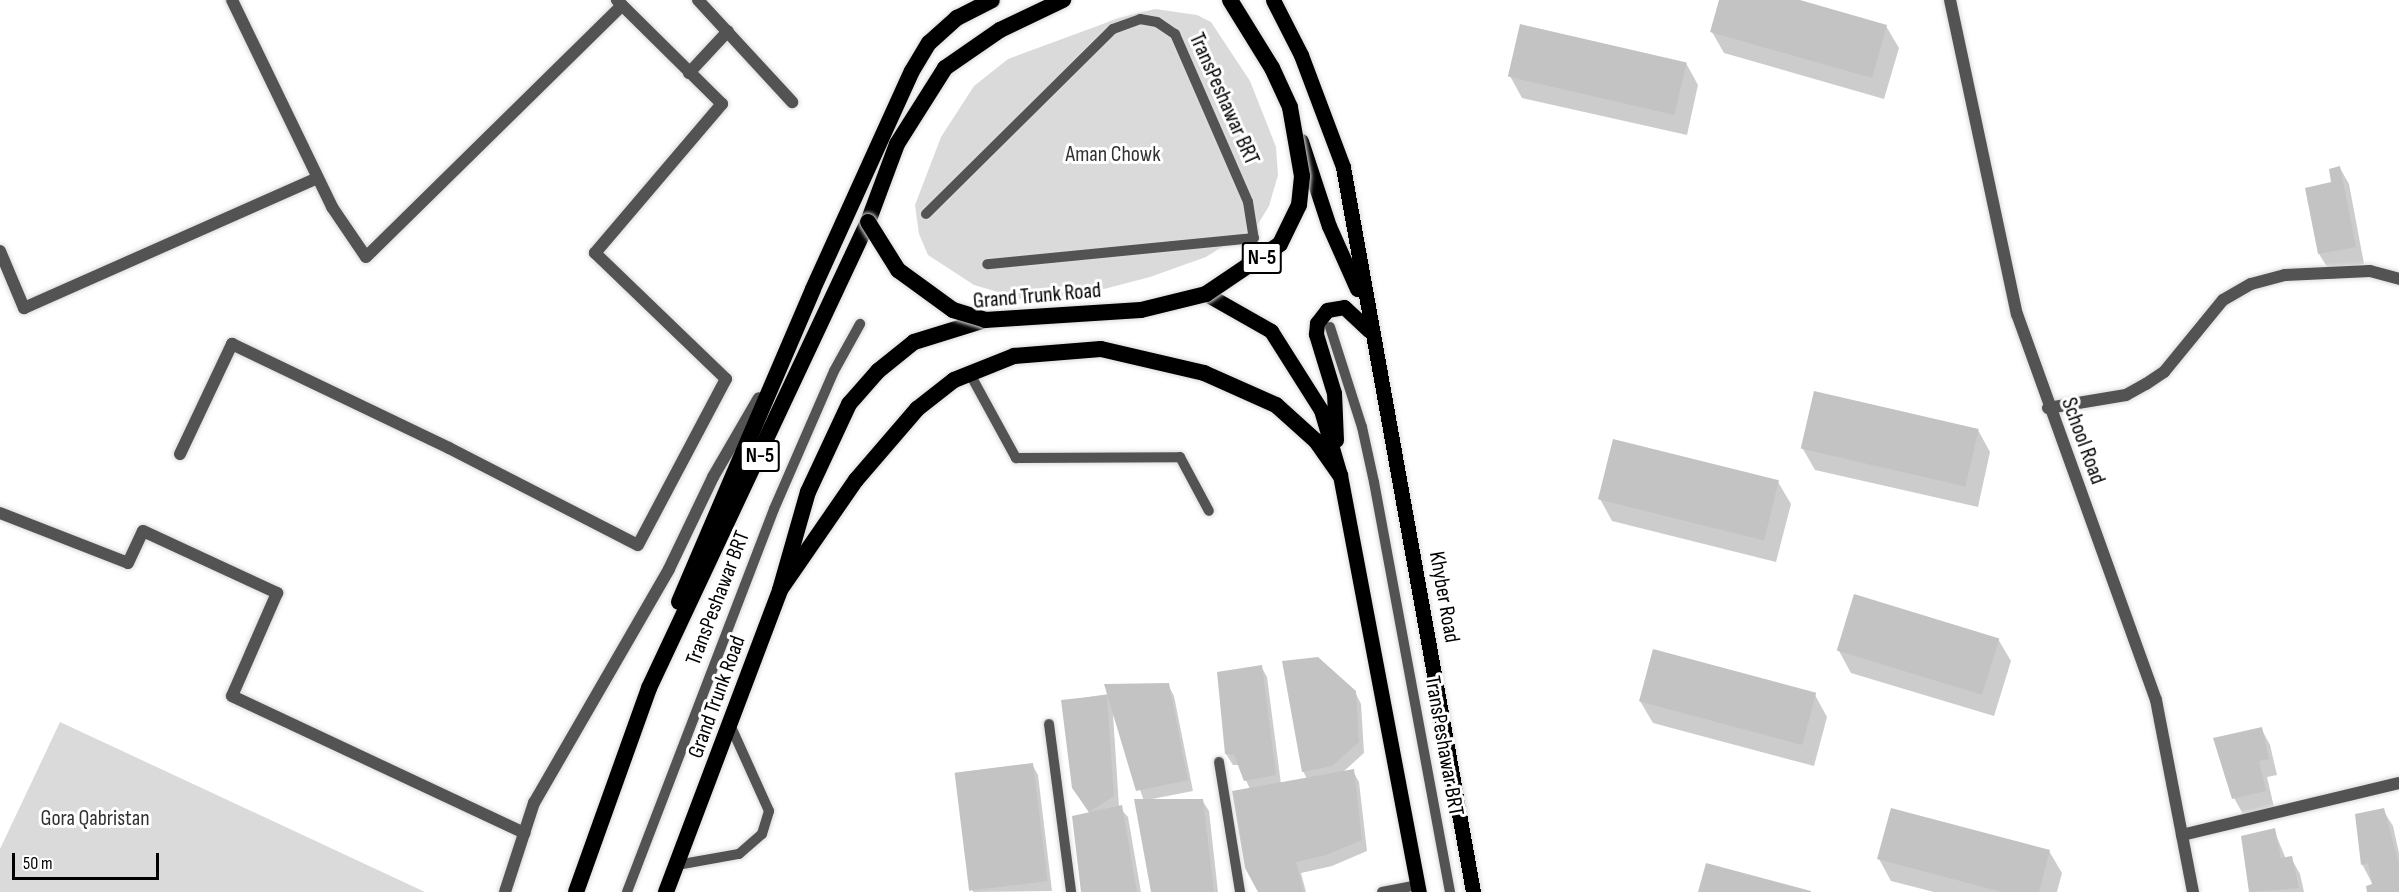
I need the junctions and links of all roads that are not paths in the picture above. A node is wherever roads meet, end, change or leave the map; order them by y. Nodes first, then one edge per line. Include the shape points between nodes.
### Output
1 (232, 0) edge
2 (698, 0) edge
3 (992, 0) edge
4 (1063, 0) edge
5 (1230, 0) edge
6 (1273, 0) edge
7 (1950, 0) edge
8 (620, 3) edge
9 (728, 31) junction
10 (689, 73) junction
11 (792, 102) dead end
12 (1290, 106) junction
13 (318, 178) junction
14 (926, 214) dead end
15 (868, 222) junction
16 (0, 251) edge
17 (987, 264) dead end
18 (2399, 279) edge
19 (1206, 294) junction
20 (1366, 310) junction
21 (986, 320) junction
22 (860, 324) dead end
23 (1330, 327) dead end
24 (1370, 332) junction
25 (784, 355) junction
26 (970, 374) junction
27 (2048, 408) junction
28 (180, 454) dead end
29 (1339, 468) junction
30 (1209, 511) dead end
31 (0, 513) edge
32 (780, 590) junction
33 (649, 688) junction
34 (1049, 724) dead end
35 (731, 727) junction
36 (1219, 762) dead end
37 (2399, 783) edge
38 (525, 833) junction
39 (2182, 835) junction
40 (677, 865) junction
41 (1418, 888) edge
42 (1450, 889) edge
43 (505, 892) edge
44 (576, 892) edge
45 (627, 892) edge
46 (666, 892) edge
47 (1071, 892) edge
48 (1240, 892) edge
49 (1382, 892) edge
50 (1473, 892) edge
51 (2193, 892) edge

1 - 13 street
2 - 9 street
3 - 25 highway via 950,24 929,43 912,71
4 - 15 highway, N-5 via 1000,30 945,68 897,144
5 - 12 highway, Grand Trunk Road / N-5, bridge via 1272,68
6 - 20 main road via 1301,55 1343,167
7 - 27 street, School Road via 2017,314
8 - 10 street
8 - 13 street via 366,257 332,207
9 - 10 street
9 - 11 street
10 - 28 street via 723,104 595,253 726,379 638,545 449,448 232,345
12 - 19 highway, Grand Trunk Road / N-5, bridge via 1302,176 1299,205 1289,228 1280,244
12 - 20 main road, bridge via 1329,226
13 - 16 street via 24,308
14 - 17 lane, TransPeshawar BRT via 1113,29 1140,19 1157,22 1175,34 1248,202 1254,238
15 - 21 highway, bridge via 898,270 953,310
15 - 33 highway, N-5
18 - 27 street via 2360,271 2285,275 2251,284 2223,300 2164,372 2146,384 2126,394
19 - 21 highway, Grand Trunk Road / N-5, bridge via 1141,310
19 - 29 main road via 1271,331 1321,410
20 - 24 main road, Khyber Road
21 - 32 highway, Grand Trunk Road / N-5 via 914,342 863,385 833,435 808,492
22 - 45 lane, TransPeshawar BRT via 834,371 774,509
23 - 42 lane, TransPeshawar BRT via 1362,427 1374,482
24 - 29 main road via 1344,307 1327,310 1317,323 1316,334 1334,393
24 - 50 main road, Khyber Road via 1402,485
25 - 33 highway via 668,626
25 - 38 street via 713,477 669,569 534,803
26 - 29 highway via 1014,356 1069,350 1101,349 1150,358 1204,373 1276,405
26 - 30 lane via 1016,458 1180,457
26 - 32 highway via 954,380 910,418 856,480
27 - 39 street, School Road via 2156,700
29 - 41 main road
31 - 38 street via 128,563 143,531 277,593 232,696
32 - 35 highway, Grand Trunk Road / N-5
33 - 44 highway, N-5
34 - 47 lane
35 - 40 highway, Grand Trunk Road / N-5
35 - 40 lane via 769,811 762,834 739,854
36 - 48 lane
37 - 39 street
38 - 43 street
39 - 51 street, School Road
40 - 46 highway, Grand Trunk Road / N-5
41 - 49 lane

